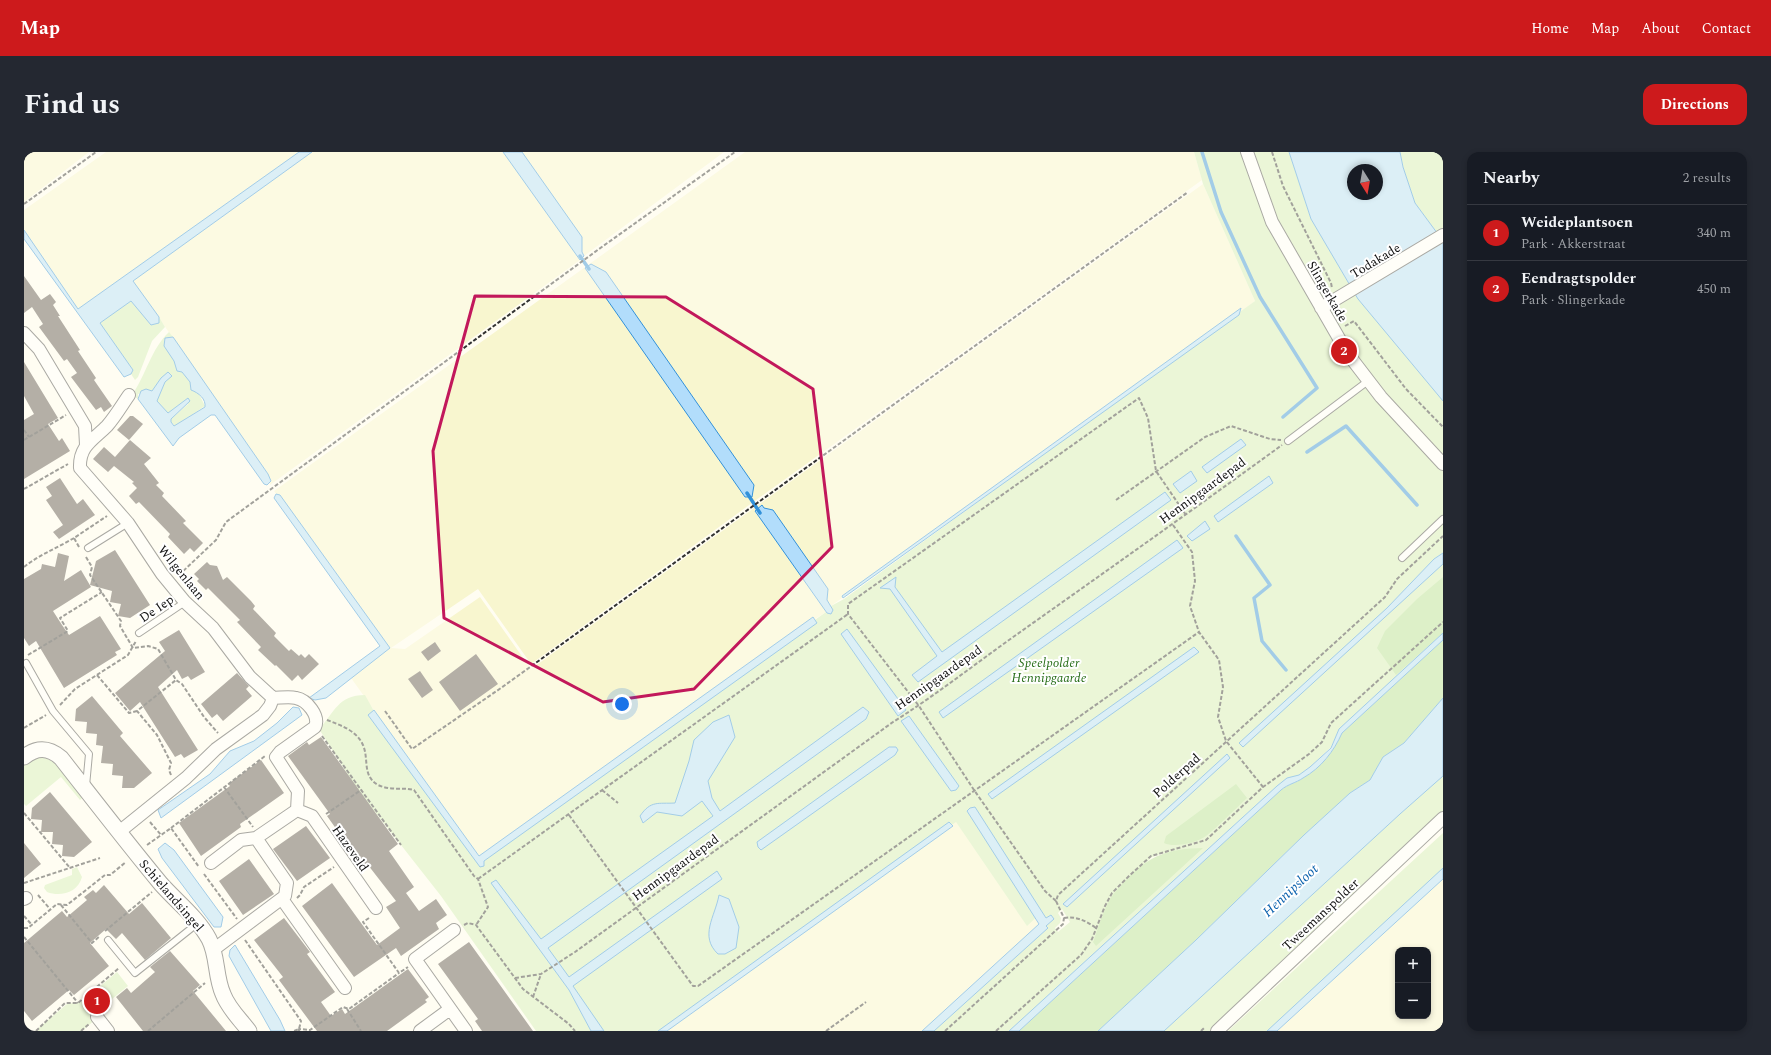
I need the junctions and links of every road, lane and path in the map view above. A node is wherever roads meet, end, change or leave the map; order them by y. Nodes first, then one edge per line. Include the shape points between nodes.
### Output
1 (96, 152) edge
2 (735, 152) edge
3 (1247, 152) edge
4 (1272, 152) edge
5 (1188, 192) dead end
6 (24, 204) edge
7 (1443, 235) edge
8 (1337, 299) junction
9 (1321, 308) junction
10 (1335, 332) junction
11 (24, 333) edge
12 (1368, 381) junction
13 (129, 395) dead end
14 (75, 410) junction
15 (1443, 427) edge
16 (24, 430) edge
17 (29, 437) junction
18 (24, 440) edge
19 (1288, 441) junction
20 (86, 445) junction
21 (80, 457) junction
22 (1443, 464) edge
23 (1156, 471) junction
24 (24, 489) edge
25 (1116, 500) dead end
26 (117, 509) junction
27 (1186, 516) junction
28 (1443, 519) edge
29 (128, 523) junction
30 (1173, 525) junction
31 (1443, 536) edge
32 (74, 538) junction
33 (88, 548) dead end
34 (1402, 558) dead end
35 (24, 567) edge
36 (170, 583) junction
37 (102, 592) junction
38 (185, 602) junction
39 (848, 614) junction
40 (1443, 622) edge
41 (140, 632) joint
42 (1199, 632) junction
43 (133, 648) junction
44 (25, 660) edge
45 (96, 675) junction
46 (176, 680) junction
47 (273, 698) junction
48 (919, 706) junction
49 (52, 711) junction
50 (137, 711) junction
51 (385, 711) dead end
52 (315, 721) junction
53 (24, 728) edge
54 (1226, 741) junction
55 (225, 742) junction
56 (278, 755) junction
57 (24, 757) edge
58 (177, 784) junction
59 (224, 786) junction
60 (1262, 788) junction
61 (86, 790) junction
62 (361, 790) junction
63 (602, 790) junction
64 (974, 790) junction
65 (618, 803) dead end
66 (298, 810) junction
67 (142, 812) junction
68 (24, 813) edge
69 (570, 815) junction
70 (1443, 818) edge
71 (316, 822) junction
72 (171, 828) junction
73 (119, 832) junction
74 (161, 835) junction
75 (258, 837) junction
76 (401, 845) dead end
77 (136, 854) junction
78 (100, 858) dead end
79 (343, 860) junction
80 (211, 863) dead end
81 (70, 868) junction
82 (478, 878) junction
83 (24, 883) edge
84 (28, 883) junction
85 (162, 884) junction
86 (30, 894) edge
87 (1056, 900) junction
88 (284, 902) junction
89 (60, 905) junction
90 (376, 908) joint
91 (636, 908) junction
92 (50, 910) junction
93 (24, 916) edge
94 (1064, 918) junction
95 (198, 923) junction
96 (32, 925) junction
97 (476, 925) junction
98 (24, 928) edge
99 (1096, 928) junction
100 (238, 930) junction
101 (454, 930) joint
102 (102, 934) junction
103 (24, 938) edge
104 (108, 940) joint
105 (213, 950) junction
106 (126, 962) junction
107 (417, 962) junction
108 (399, 973) junction
109 (541, 974) junction
110 (219, 978) junction
111 (515, 978) junction
112 (346, 988) dead end
113 (533, 997) junction
114 (866, 1002) dead end
115 (78, 1003) junction
116 (347, 1008) junction
117 (450, 1009) junction
118 (97, 1017) dead end
119 (299, 1030) edge
120 (36, 1031) edge
121 (108, 1031) edge
122 (148, 1031) edge
123 (248, 1031) edge
124 (294, 1031) edge
125 (361, 1031) edge
126 (420, 1031) edge
127 (466, 1031) edge
128 (575, 1031) edge
129 (826, 1031) edge
130 (945, 1031) edge
131 (996, 1031) edge
132 (1217, 1031) edge

1 - 6 path
2 - 36 path via 226,522 216,540
3 - 9 street, Slingerkade via 1272,222
4 - 8 path via 1283,186
5 - 51 path via 501,688 412,749
7 - 8 street, Todakade
8 - 9 street, Todakade
9 - 10 street, Slingerkade
10 - 12 street, Slingerkade
10 - 15 path via 1354,321 1406,388
11 - 14 street via 39,350
12 - 19 lane
12 - 22 street, Slingerkade
13 - 20 street via 108,425
14 - 17 path
14 - 20 street via 85,426
16 - 17 path
17 - 18 path
19 - 23 path via 1270,439 1231,426 1205,437
19 - 27 path, Hennipgaardepad
20 - 21 street
21 - 24 path
21 - 26 street, Wilgenlaan via 80,468
23 - 25 path
23 - 27 path
23 - 39 path via 1148,418 1139,398 848,604
26 - 29 street, Wilgenlaan
26 - 32 path
27 - 30 path, Hennipgaardepad
28 - 34 lane
29 - 33 lane
29 - 36 street, Wilgenlaan
30 - 42 path via 1192,552 1195,582 1190,606
30 - 48 path, Hennipgaardepad
31 - 54 path, Polderpad via 1397,579 1385,597
32 - 35 path via 36,557
32 - 37 path via 92,567 90,575
36 - 38 street, Wilgenlaan
37 - 43 path via 121,621 120,626
37 - 44 path via 60,618 68,631
38 - 41 lane, De Iep
38 - 47 street, Wilgenlaan via 213,628 250,677
39 - 48 path
39 - 63 path
40 - 60 path via 1331,723 1322,742 1309,754
41 - 43 path
42 - 54 path via 1219,660 1223,687 1218,717
42 - 64 path
43 - 45 path via 128,655
43 - 46 path via 148,646 158,649
44 - 49 lane
45 - 49 path via 75,689
45 - 50 path via 129,714
46 - 50 path
46 - 55 path via 182,684
47 - 52 street via 298,698 308,706
47 - 55 street via 263,715
48 - 64 path
48 - 91 path, Hennipgaardepad via 893,722
49 - 53 path
49 - 61 lane via 89,754
50 - 58 path via 157,735 168,755 171,763 169,770
52 - 56 street
52 - 62 path
52 - 82 path via 353,732 363,744 368,775 372,780 391,790 414,790 474,876
54 - 60 path
54 - 87 path, Polderpad via 1058,895
55 - 58 street
56 - 59 path via 268,754
56 - 66 street via 276,757 279,763 298,791
57 - 61 street, Schielandsingel via 39,749 48,750 61,758
58 - 67 street
59 - 72 path
59 - 75 path
60 - 99 path via 1206,840 1151,856 1112,893
61 - 73 street, Schielandsingel
62 - 71 path
62 - 76 path
63 - 65 path
63 - 69 path
64 - 87 path via 1045,891
64 - 91 path via 698,986 693,986
66 - 71 street, Hazeveld via 312,816
66 - 75 street
67 - 73 street
67 - 74 path
68 - 81 path
69 - 82 path
69 - 91 path
70 - 132 street, Tweemanspolder
71 - 79 street, Hazeveld
72 - 74 path
72 - 100 path via 240,923
73 - 77 street, Schielandsingel
74 - 77 path
75 - 80 street via 241,840
75 - 88 street via 287,883
77 - 85 street, Schielandsingel
77 - 89 path via 67,905
78 - 81 path
79 - 88 path via 304,887 300,895
79 - 90 street, Hazeveld
81 - 84 path
82 - 97 path via 488,907
83 - 84 path
84 - 86 path
85 - 95 street, Schielandsingel
85 - 102 path
86 - 92 path
87 - 94 path
88 - 100 street
88 - 112 street
89 - 92 path via 57,904
89 - 102 path via 92,943
90 - 108 path via 374,914 363,922
91 - 109 path, Hennipgaardepad
92 - 96 path
93 - 96 path
94 - 99 path via 1072,916
94 - 130 path via 1060,928
95 - 105 street, Schielandsingel
95 - 106 lane via 135,973
96 - 98 path
97 - 101 path via 468,923
97 - 111 path
99 - 131 path via 1081,955
100 - 105 street
100 - 119 path via 301,1021
101 - 107 street via 415,959
102 - 104 path
103 - 115 path
104 - 106 lane
105 - 110 street, Schielandsingel
106 - 115 path
107 - 108 path
107 - 117 street
108 - 116 path
109 - 111 path, Hennipgaardepad
109 - 113 path
110 - 122 path via 208,980
110 - 123 street, Schielandsingel via 226,1001
111 - 113 path
113 - 128 path
114 - 129 path
115 - 120 path via 65,1003
116 - 119 path via 343,1007 310,1030
116 - 125 path
117 - 126 street
117 - 127 street
118 - 121 street
119 - 124 path

